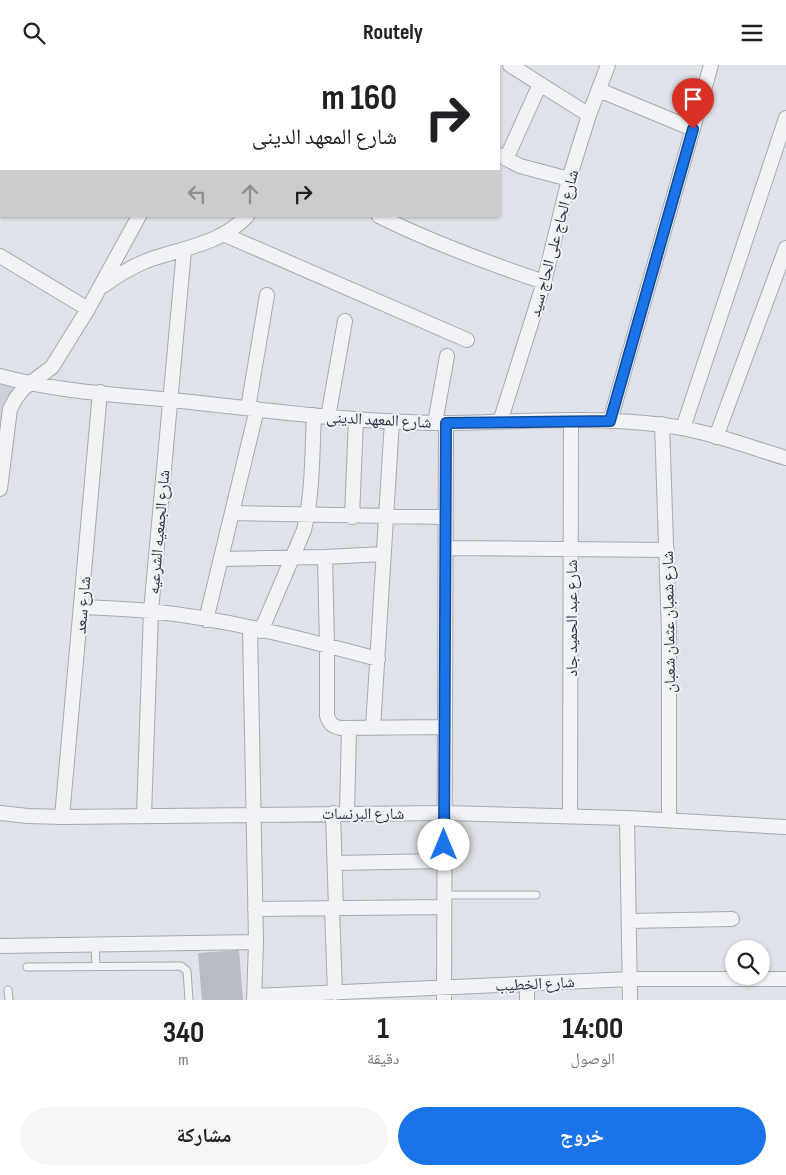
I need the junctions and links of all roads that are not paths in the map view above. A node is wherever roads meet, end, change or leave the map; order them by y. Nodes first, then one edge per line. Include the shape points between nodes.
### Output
1 (510, 65) edge
2 (608, 65) edge
3 (711, 65) edge
4 (540, 84) junction
5 (599, 90) junction
6 (589, 115) junction
7 (786, 118) edge
8 (693, 129) junction
9 (502, 157) edge
10 (569, 179) junction
11 (138, 217) edge
12 (245, 217) edge
13 (381, 217) edge
14 (223, 234) junction
15 (786, 248) edge
16 (184, 249) junction
17 (0, 256) edge
18 (544, 282) junction
19 (100, 288) junction
20 (268, 295) dead end
21 (88, 309) junction
22 (345, 321) dead end
23 (467, 340) dead end
24 (447, 356) dead end
25 (0, 376) edge
26 (31, 383) junction
27 (100, 392) junction
28 (170, 400) junction
29 (252, 409) junction
30 (321, 416) junction
31 (356, 419) junction
32 (571, 420) junction
33 (392, 421) junction
34 (610, 421) junction
35 (500, 422) junction
36 (440, 423) junction
37 (662, 424) junction
38 (683, 427) junction
39 (716, 437) junction
40 (786, 458) edge
41 (0, 489) edge
42 (232, 513) junction
43 (307, 515) junction
44 (352, 517) junction
45 (386, 517) junction
46 (445, 517) junction
47 (446, 548) junction
48 (572, 549) junction
49 (667, 550) junction
50 (384, 554) junction
51 (325, 557) junction
52 (291, 558) junction
53 (221, 559) junction
54 (82, 607) junction
55 (151, 611) junction
56 (206, 620) junction
57 (256, 629) junction
58 (327, 645) junction
59 (378, 659) junction
60 (445, 727) junction
61 (349, 728) junction
62 (373, 728) junction
63 (0, 813) edge
64 (333, 813) junction
65 (347, 813) junction
66 (445, 813) junction
67 (254, 814) junction
68 (144, 815) junction
69 (570, 815) junction
70 (62, 817) junction
71 (627, 818) junction
72 (670, 821) junction
73 (786, 827) edge
74 (444, 861) junction
75 (335, 863) junction
76 (536, 895) dead end
77 (444, 901) junction
78 (255, 909) junction
79 (334, 909) junction
80 (732, 919) dead end
81 (628, 921) junction
82 (256, 942) junction
83 (95, 945) junction
84 (0, 947) edge
85 (27, 967) dead end
86 (96, 967) junction
87 (630, 979) junction
88 (786, 979) edge
89 (527, 984) junction
90 (8, 989) dead end
91 (335, 993) junction
92 (444, 994) edge
93 (254, 998) edge
94 (9, 1000) edge
95 (189, 1000) edge
96 (527, 1000) edge
97 (630, 1000) edge

1 - 4 street
2 - 5 street, شارع الحاج على الحاج سيد
3 - 8 street
4 - 6 street
4 - 9 street
5 - 6 street, شارع الحاج على الحاج سيد
5 - 8 street
6 - 10 street, شارع الحاج على الحاج سيد
7 - 38 street
8 - 34 street
9 - 10 street via 520,166
10 - 18 street, شارع الحاج على الحاج سيد
11 - 19 street
12 - 14 street
13 - 18 street via 477,260
14 - 16 street
14 - 23 street
15 - 39 street
16 - 19 street via 121,273
16 - 28 street, شارع الجمعيه الشرعيه
17 - 21 street
18 - 35 street, شارع الحاج على الحاج سيد
19 - 21 street
20 - 29 street
21 - 26 street via 52,367
22 - 30 street
24 - 36 street
25 - 26 street, شارع المعهد الدينى
26 - 27 street, شارع المعهد الدينى
26 - 41 street via 10,409
27 - 28 street, شارع المعهد الدينى
27 - 54 street, شارع سعد
28 - 29 street, شارع المعهد الدينى
28 - 55 street, شارع الجمعيه الشرعيه
29 - 30 street, شارع المعهد الدينى
29 - 42 street
30 - 31 street, شارع المعهد الدينى
30 - 43 street
31 - 33 street, شارع المعهد الدينى
31 - 44 street
32 - 34 street, شارع المعهد الدينى
32 - 35 street, شارع المعهد الدينى
32 - 48 street, شارع عبد الحميد جاد
33 - 36 street, شارع المعهد الدينى
33 - 45 street
34 - 37 street, شارع المعهد الدينى
35 - 36 street, شارع المعهد الدينى
36 - 46 street
37 - 38 street, شارع المعهد الدينى
37 - 49 street, شارع شعبان عثمان شعبان
38 - 39 street, شارع المعهد الدينى
39 - 40 street, شارع المعهد الدينى
42 - 43 street
42 - 53 street
43 - 44 street
43 - 52 street
44 - 45 street
45 - 46 street
45 - 50 street
46 - 47 street
47 - 48 street
47 - 60 street
48 - 49 street
48 - 69 street, شارع عبد الحميد جاد
49 - 72 street, شارع شعبان عثمان شعبان
50 - 51 street
50 - 59 street
51 - 52 street
51 - 58 street
52 - 53 street
52 - 57 street
53 - 56 street
54 - 55 street
54 - 70 street, شارع سعد
55 - 56 street
55 - 68 street, شارع الجمعيه الشرعيه
56 - 57 street
57 - 58 street
57 - 67 street
58 - 59 street
58 - 61 street via 327,716 335,727
59 - 62 street
60 - 62 street
60 - 66 street
61 - 62 street
61 - 65 street
63 - 70 street, شارع البرنسات
64 - 65 street, شارع البرنسات
64 - 67 street, شارع البرنسات
64 - 75 street
65 - 66 street, شارع البرنسات
66 - 69 street, شارع البرنسات
66 - 74 street
67 - 68 street, شارع البرنسات
67 - 78 street
68 - 70 street, شارع البرنسات
69 - 71 street, شارع البرنسات
71 - 72 street, شارع البرنسات
71 - 81 street
72 - 73 street, شارع البرنسات
74 - 75 street
74 - 77 street
75 - 79 street
76 - 77 lane
77 - 79 street
77 - 92 street
78 - 79 street
78 - 82 street
79 - 91 street
80 - 81 street
81 - 87 street
82 - 83 street
82 - 93 street
83 - 84 street
83 - 86 lane
85 - 86 lane
86 - 95 lane via 181,967 187,971
87 - 88 street, شارع الخطيب
87 - 89 street, شارع الخطيب
87 - 97 street
89 - 92 street, شارع الخطيب
89 - 96 street
90 - 94 lane
91 - 92 street, شارع الخطيب
91 - 93 street, شارع الخطيب

